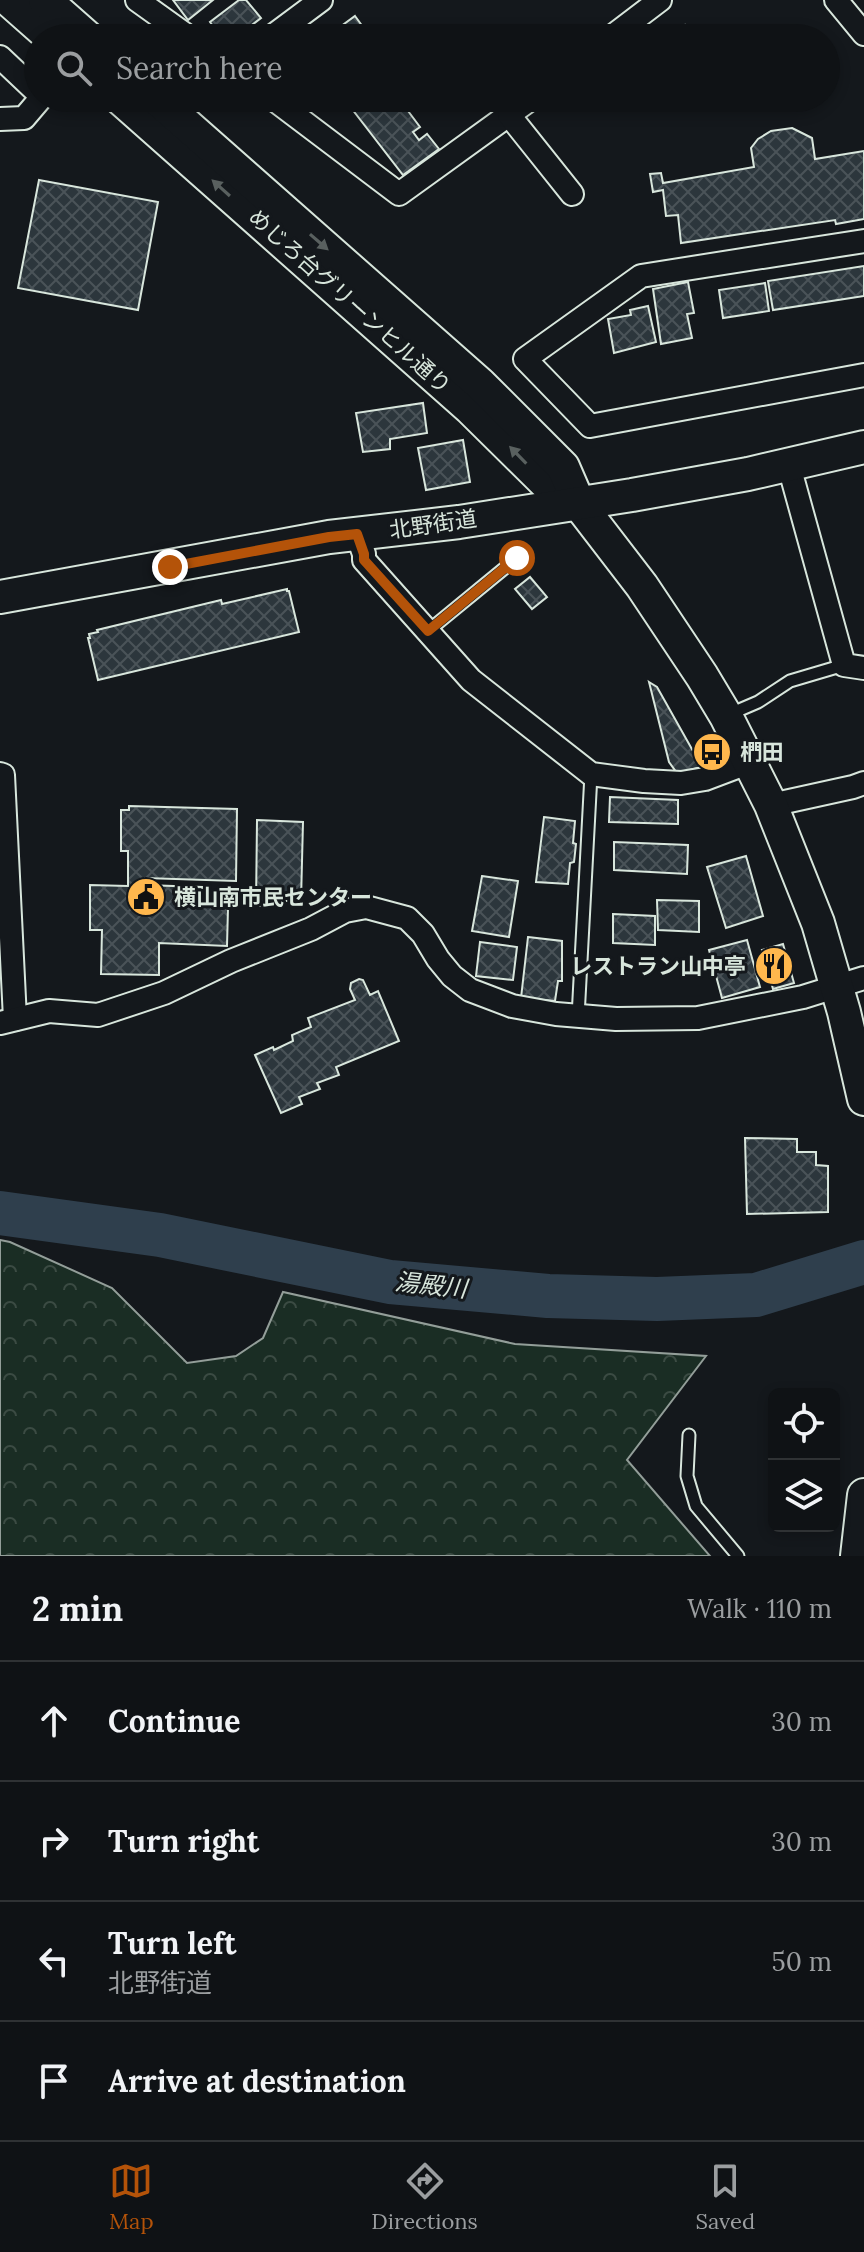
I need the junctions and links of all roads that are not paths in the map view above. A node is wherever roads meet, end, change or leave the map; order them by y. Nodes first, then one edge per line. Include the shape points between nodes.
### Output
1 (9, 0) edge
2 (45, 0) edge
3 (137, 0) edge
4 (321, 0) edge
5 (660, 0) edge
6 (836, 0) edge
7 (36, 24) edge
8 (72, 24) edge
9 (170, 24) edge
10 (289, 24) edge
11 (628, 24) edge
12 (864, 34) edge
13 (0, 57) edge
14 (24, 80) edge
15 (28, 112) edge
16 (136, 112) edge
17 (172, 112) edge
18 (291, 112) edge
19 (513, 112) edge
20 (509, 115) junction
21 (0, 119) edge
22 (572, 194) dead end
23 (864, 241) edge
24 (864, 375) edge
25 (864, 447) edge
26 (789, 466) junction
27 (579, 504) junction
28 (357, 534) junction
29 (517, 558) dead end
30 (0, 597) edge
31 (428, 631) junction
32 (854, 667) edge
33 (726, 716) junction
34 (750, 762) junction
35 (0, 774) edge
36 (591, 774) junction
37 (864, 783) edge
38 (771, 805) junction
39 (850, 982) edge
40 (578, 1017) junction
41 (7, 1021) edge
42 (864, 1099) edge
43 (689, 1435) dead end
44 (864, 1495) edge
45 (738, 1556) edge
46 (857, 1556) edge

1 - 7 street
2 - 8 street
3 - 9 street
4 - 10 street
5 - 11 street
6 - 12 street
13 - 14 street
15 - 21 street via 24,118
27 -> 16 street, めじろ台グリーンヒル通り via 545,482 470,408
17 -> 27 street, めじろ台グリーンヒル通り via 503,406 563,467
18 - 20 street via 399,194
19 - 20 street
20 - 22 street
23 - 24 street via 641,276 525,359 590,426
25 - 26 street, 北野街道
26 - 27 street, 北野街道
26 - 32 street
27 - 28 street, 北野街道
27 - 33 street, めじろ台グリーンヒル通り via 642,586
28 - 30 street, 北野街道
28 - 31 street via 364,560
29 - 31 lane
31 - 36 street via 471,680
32 - 33 lane via 790,681
33 - 34 street, めじろ台グリーンヒル通り
34 - 36 street via 681,783
34 - 38 street, めじろ台グリーンヒル通り
35 - 41 street
36 - 40 lane
37 - 38 street
38 - 39 street, めじろ台グリーンヒル通り
39 - 40 street via 698,1018
39 - 42 street, めじろ台グリーンヒル通り
40 - 41 street via 512,1006 470,990 452,976 407,918 366,907 345,911 164,993 98,1015 49,1011
43 - 45 lane via 687,1476 696,1506
44 - 46 street

